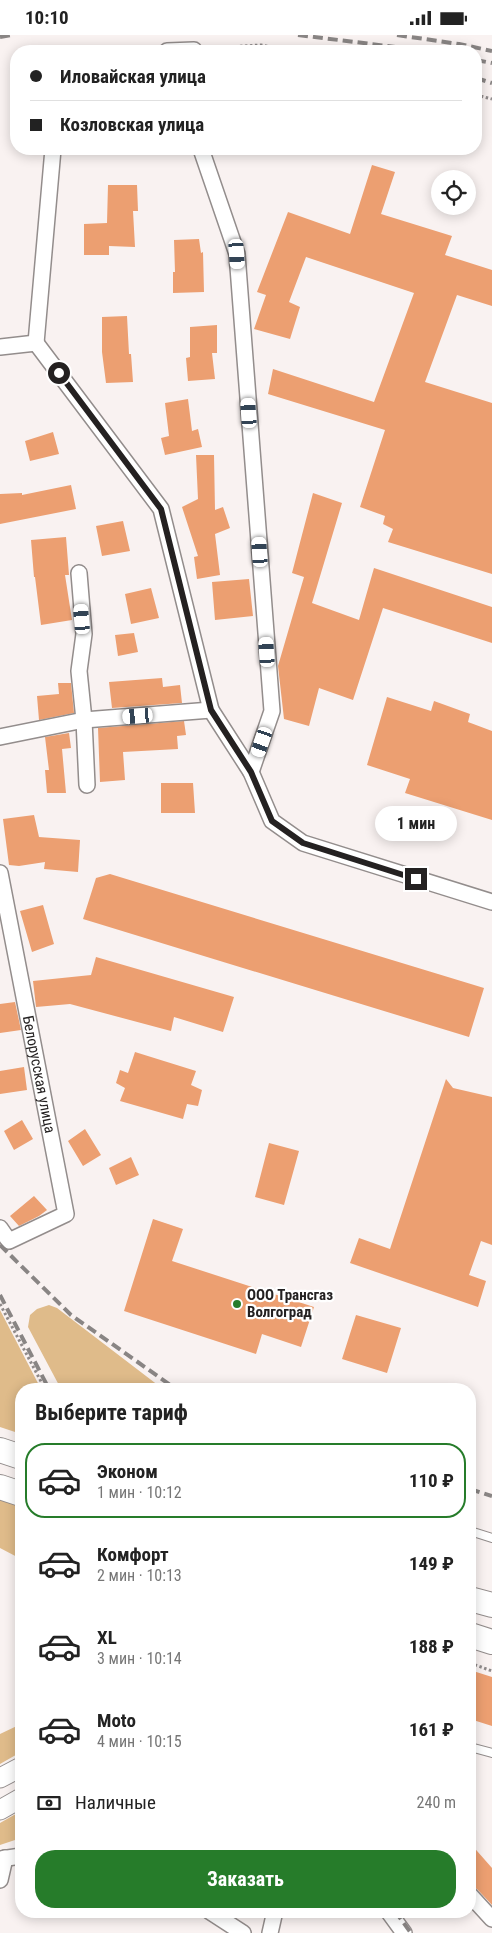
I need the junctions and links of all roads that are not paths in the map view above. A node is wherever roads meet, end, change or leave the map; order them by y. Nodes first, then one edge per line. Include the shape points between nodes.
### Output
1 (52, 155) edge
2 (203, 155) edge
3 (36, 343) junction
4 (0, 347) edge
5 (79, 573) dead end
6 (211, 710) junction
7 (84, 720) junction
8 (0, 737) edge
9 (251, 772) junction
10 (87, 785) dead end
11 (0, 873) edge
12 (492, 902) edge
13 (0, 1228) edge
14 (5, 1242) edge
15 (0, 1450) edge
16 (15, 1455) edge
17 (0, 1487) edge
18 (15, 1492) edge
19 (476, 1533) edge
20 (492, 1538) edge
21 (476, 1601) edge
22 (492, 1605) edge
23 (476, 1637) edge
24 (492, 1642) edge
25 (476, 1749) edge
26 (492, 1753) edge
27 (15, 1770) edge
28 (0, 1778) edge
29 (15, 1801) edge
30 (0, 1810) edge
31 (3, 1859) edge
32 (0, 1880) edge
33 (476, 1902) edge
34 (220, 1918) edge
35 (273, 1918) edge
36 (393, 1918) edge
37 (492, 1919) edge
38 (243, 1933) edge
39 (270, 1933) edge
40 (404, 1933) edge

1 - 3 street
2 - 9 street via 237,254 272,711
3 - 4 street
3 - 6 street via 161,509
5 - 7 street via 84,634 79,671
6 - 7 street
6 - 9 street
7 - 8 street
7 - 10 street
9 - 12 street via 272,821 303,843
11 - 14 street, Белорусская улица via 66,1214
13 - 14 street
15 - 16 main road
17 - 18 main road
19 - 20 lane
21 - 22 main road
23 - 24 main road
25 - 26 lane
27 - 28 street
29 - 30 street
31 - 32 street
33 - 37 street
34 - 38 street
35 - 39 street
36 - 40 street

